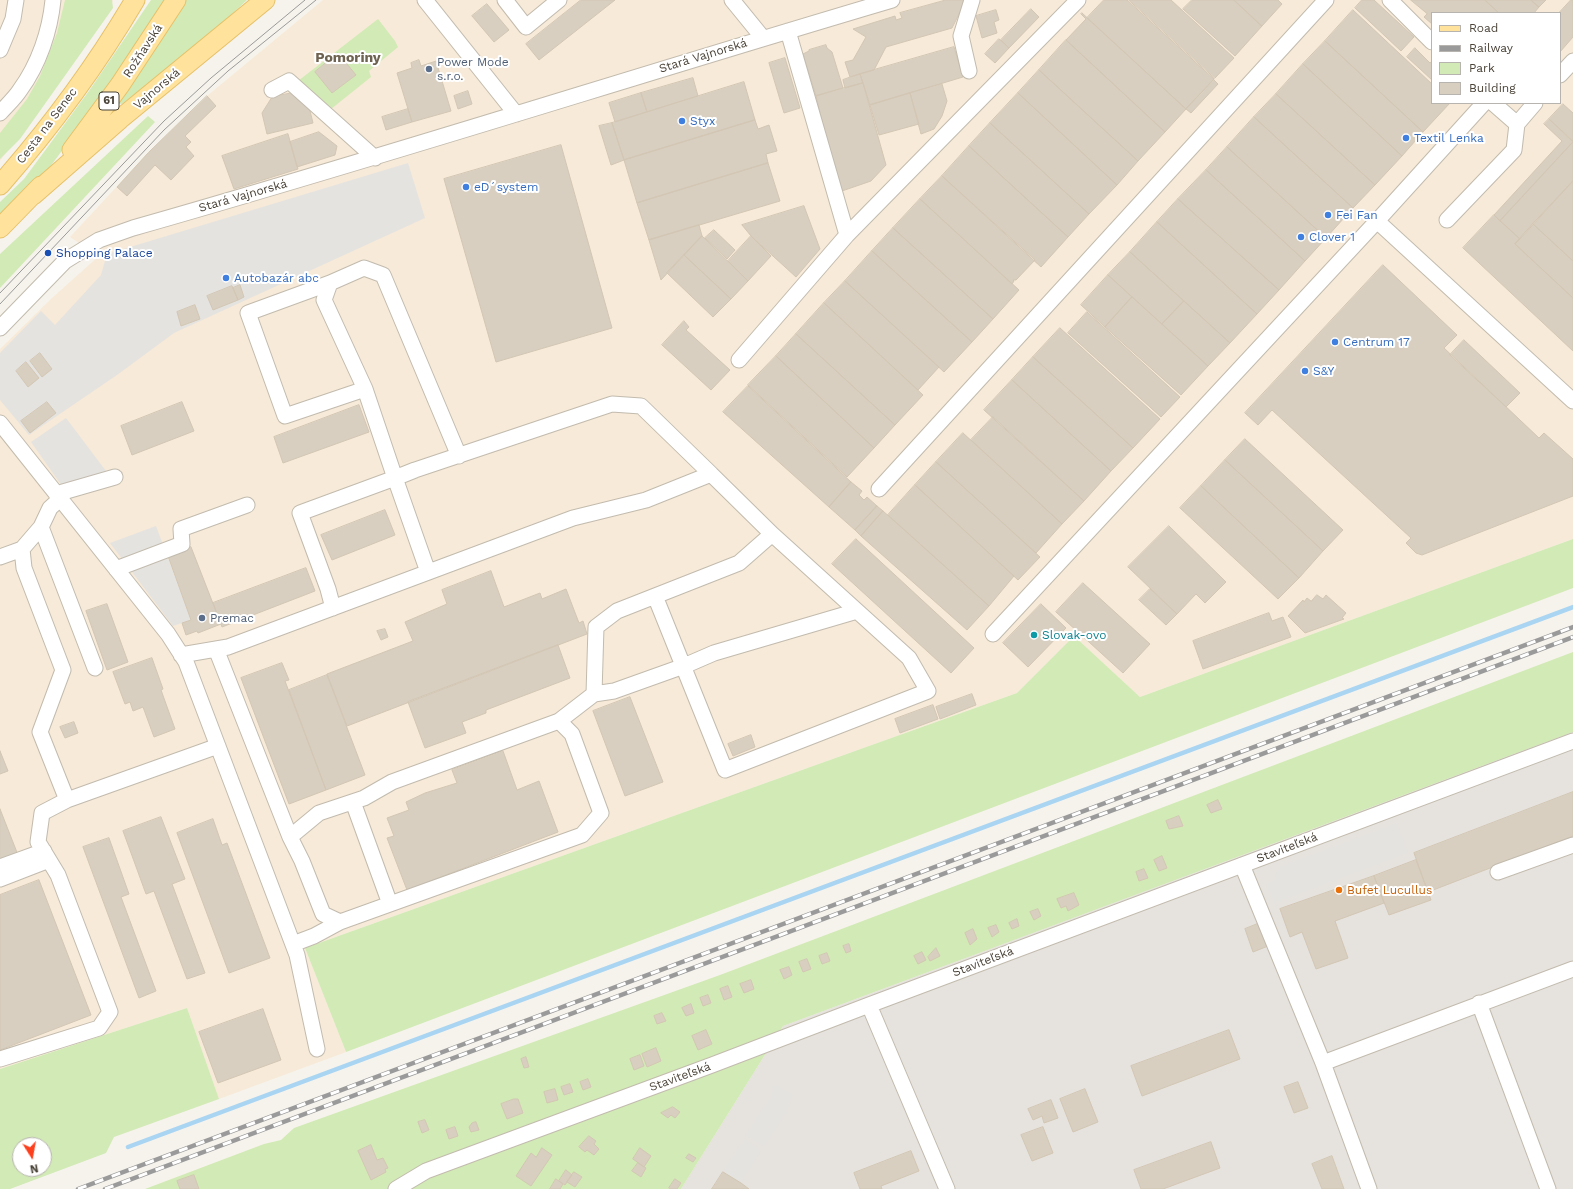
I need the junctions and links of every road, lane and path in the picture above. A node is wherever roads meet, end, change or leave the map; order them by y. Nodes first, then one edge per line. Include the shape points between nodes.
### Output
1 (16, 0) edge
2 (53, 0) edge
3 (135, 0) edge
4 (176, 0) edge
5 (265, 0) edge
6 (425, 0) edge
7 (505, 0) edge
8 (559, 0) edge
9 (732, 0) edge
10 (892, 0) edge
11 (972, 0) edge
12 (1078, 0) edge
13 (1326, 0) edge
14 (1390, 0) edge
15 (788, 31) junction
16 (763, 38) junction
17 (1431, 41) edge
18 (0, 50) edge
19 (1573, 62) edge
20 (969, 71) dead end
21 (1561, 75) edge
22 (272, 90) dead end
23 (1483, 104) edge
24 (1494, 104) edge
25 (1534, 104) edge
26 (0, 113) edge
27 (516, 114) junction
28 (1517, 124) junction
29 (375, 158) junction
30 (0, 185) edge
31 (33, 195) junction
32 (1447, 220) dead end
33 (1377, 221) junction
34 (0, 228) edge
35 (847, 235) junction
36 (330, 284) junction
37 (0, 328) edge
38 (738, 360) dead end
39 (365, 389) junction
40 (1573, 401) edge
41 (0, 422) edge
42 (459, 456) junction
43 (711, 474) junction
44 (115, 477) dead end
45 (395, 478) junction
46 (879, 489) dead end
47 (58, 497) junction
48 (247, 505) dead end
49 (41, 527) junction
50 (772, 534) junction
51 (22, 549) junction
52 (0, 557) edge
53 (116, 569) junction
54 (428, 572) junction
55 (655, 596) junction
56 (333, 608) junction
57 (857, 611) junction
58 (993, 634) dead end
59 (216, 649) junction
60 (181, 655) junction
61 (684, 666) junction
62 (95, 668) dead end
63 (594, 694) junction
64 (559, 722) junction
65 (1573, 741) edge
66 (218, 746) junction
67 (67, 800) junction
68 (352, 802) junction
69 (290, 837) junction
70 (1573, 845) edge
71 (46, 856) junction
72 (1242, 865) junction
73 (0, 867) edge
74 (1498, 872) dead end
75 (0, 879) edge
76 (390, 904) junction
77 (340, 922) junction
78 (293, 944) junction
79 (1573, 969) edge
80 (1479, 1003) junction
81 (869, 1005) junction
82 (317, 1049) dead end
83 (0, 1060) edge
84 (1323, 1063) junction
85 (396, 1189) edge
86 (947, 1189) edge
87 (1369, 1189) edge
88 (1548, 1189) edge

1 - 18 street via 13,19
2 - 26 street via 52,14 33,68 20,90
3 - 30 main road, Cesta na Senec via 63,108
4 - 31 main road, Rožňavská / 61 via 107,104 79,142
5 - 31 main road, Vajnorská via 120,119
6 - 27 street
7 - 8 street via 526,27
9 - 16 street
10 - 15 street, Stará Vajnorská
11 - 20 street via 960,36
12 - 35 street
13 - 46 street
14 - 17 street
15 - 16 street, Stará Vajnorská
15 - 35 street
16 - 27 street, Stará Vajnorská
19 - 21 street
22 - 29 street via 289,82
23 - 33 street
24 - 28 street
25 - 28 street
27 - 29 street, Stará Vajnorská
28 - 32 street via 1514,150
29 - 37 street, Stará Vajnorská via 99,240 65,261
31 - 34 main road, 61
33 - 40 street
33 - 58 street
35 - 38 street
36 - 39 street via 324,300
36 - 39 street via 248,313 285,416
36 - 42 street via 364,268 383,275
39 - 45 street
41 - 47 street
42 - 43 street via 612,404 641,406
42 - 45 street
43 - 50 street
43 - 54 street via 646,500 573,518
44 - 47 street
45 - 54 street
45 - 56 street via 300,513
47 - 49 street
47 - 53 street
48 - 53 street via 181,529 182,544
49 - 51 street
49 - 62 street
50 - 55 street via 739,563
50 - 57 street
51 - 52 street
51 - 67 street via 24,568 63,670 40,732
53 - 60 street via 168,634
54 - 56 street
55 - 61 street
55 - 63 street via 616,611 596,628
56 - 59 street via 228,647
57 - 61 street via 714,653
57 - 61 street via 909,658 928,691 725,770
59 - 60 street
59 - 69 street
60 - 66 street
61 - 63 street via 614,691
63 - 64 street
64 - 68 street via 392,782
64 - 76 street via 572,734 601,812 582,835
65 - 72 street, Staviteľská
66 - 67 street
66 - 78 street
67 - 71 street via 42,813 38,842
68 - 69 street via 319,813
68 - 76 street
69 - 77 street via 323,914
70 - 74 street
71 - 73 street
71 - 75 street
71 - 83 street via 58,875 110,1012 100,1028
72 - 81 street, Staviteľská
72 - 84 street
76 - 77 street
77 - 78 street
78 - 82 street
79 - 80 street
80 - 84 street
80 - 88 street
81 - 85 street, Staviteľská via 426,1171
81 - 86 street
84 - 87 street

